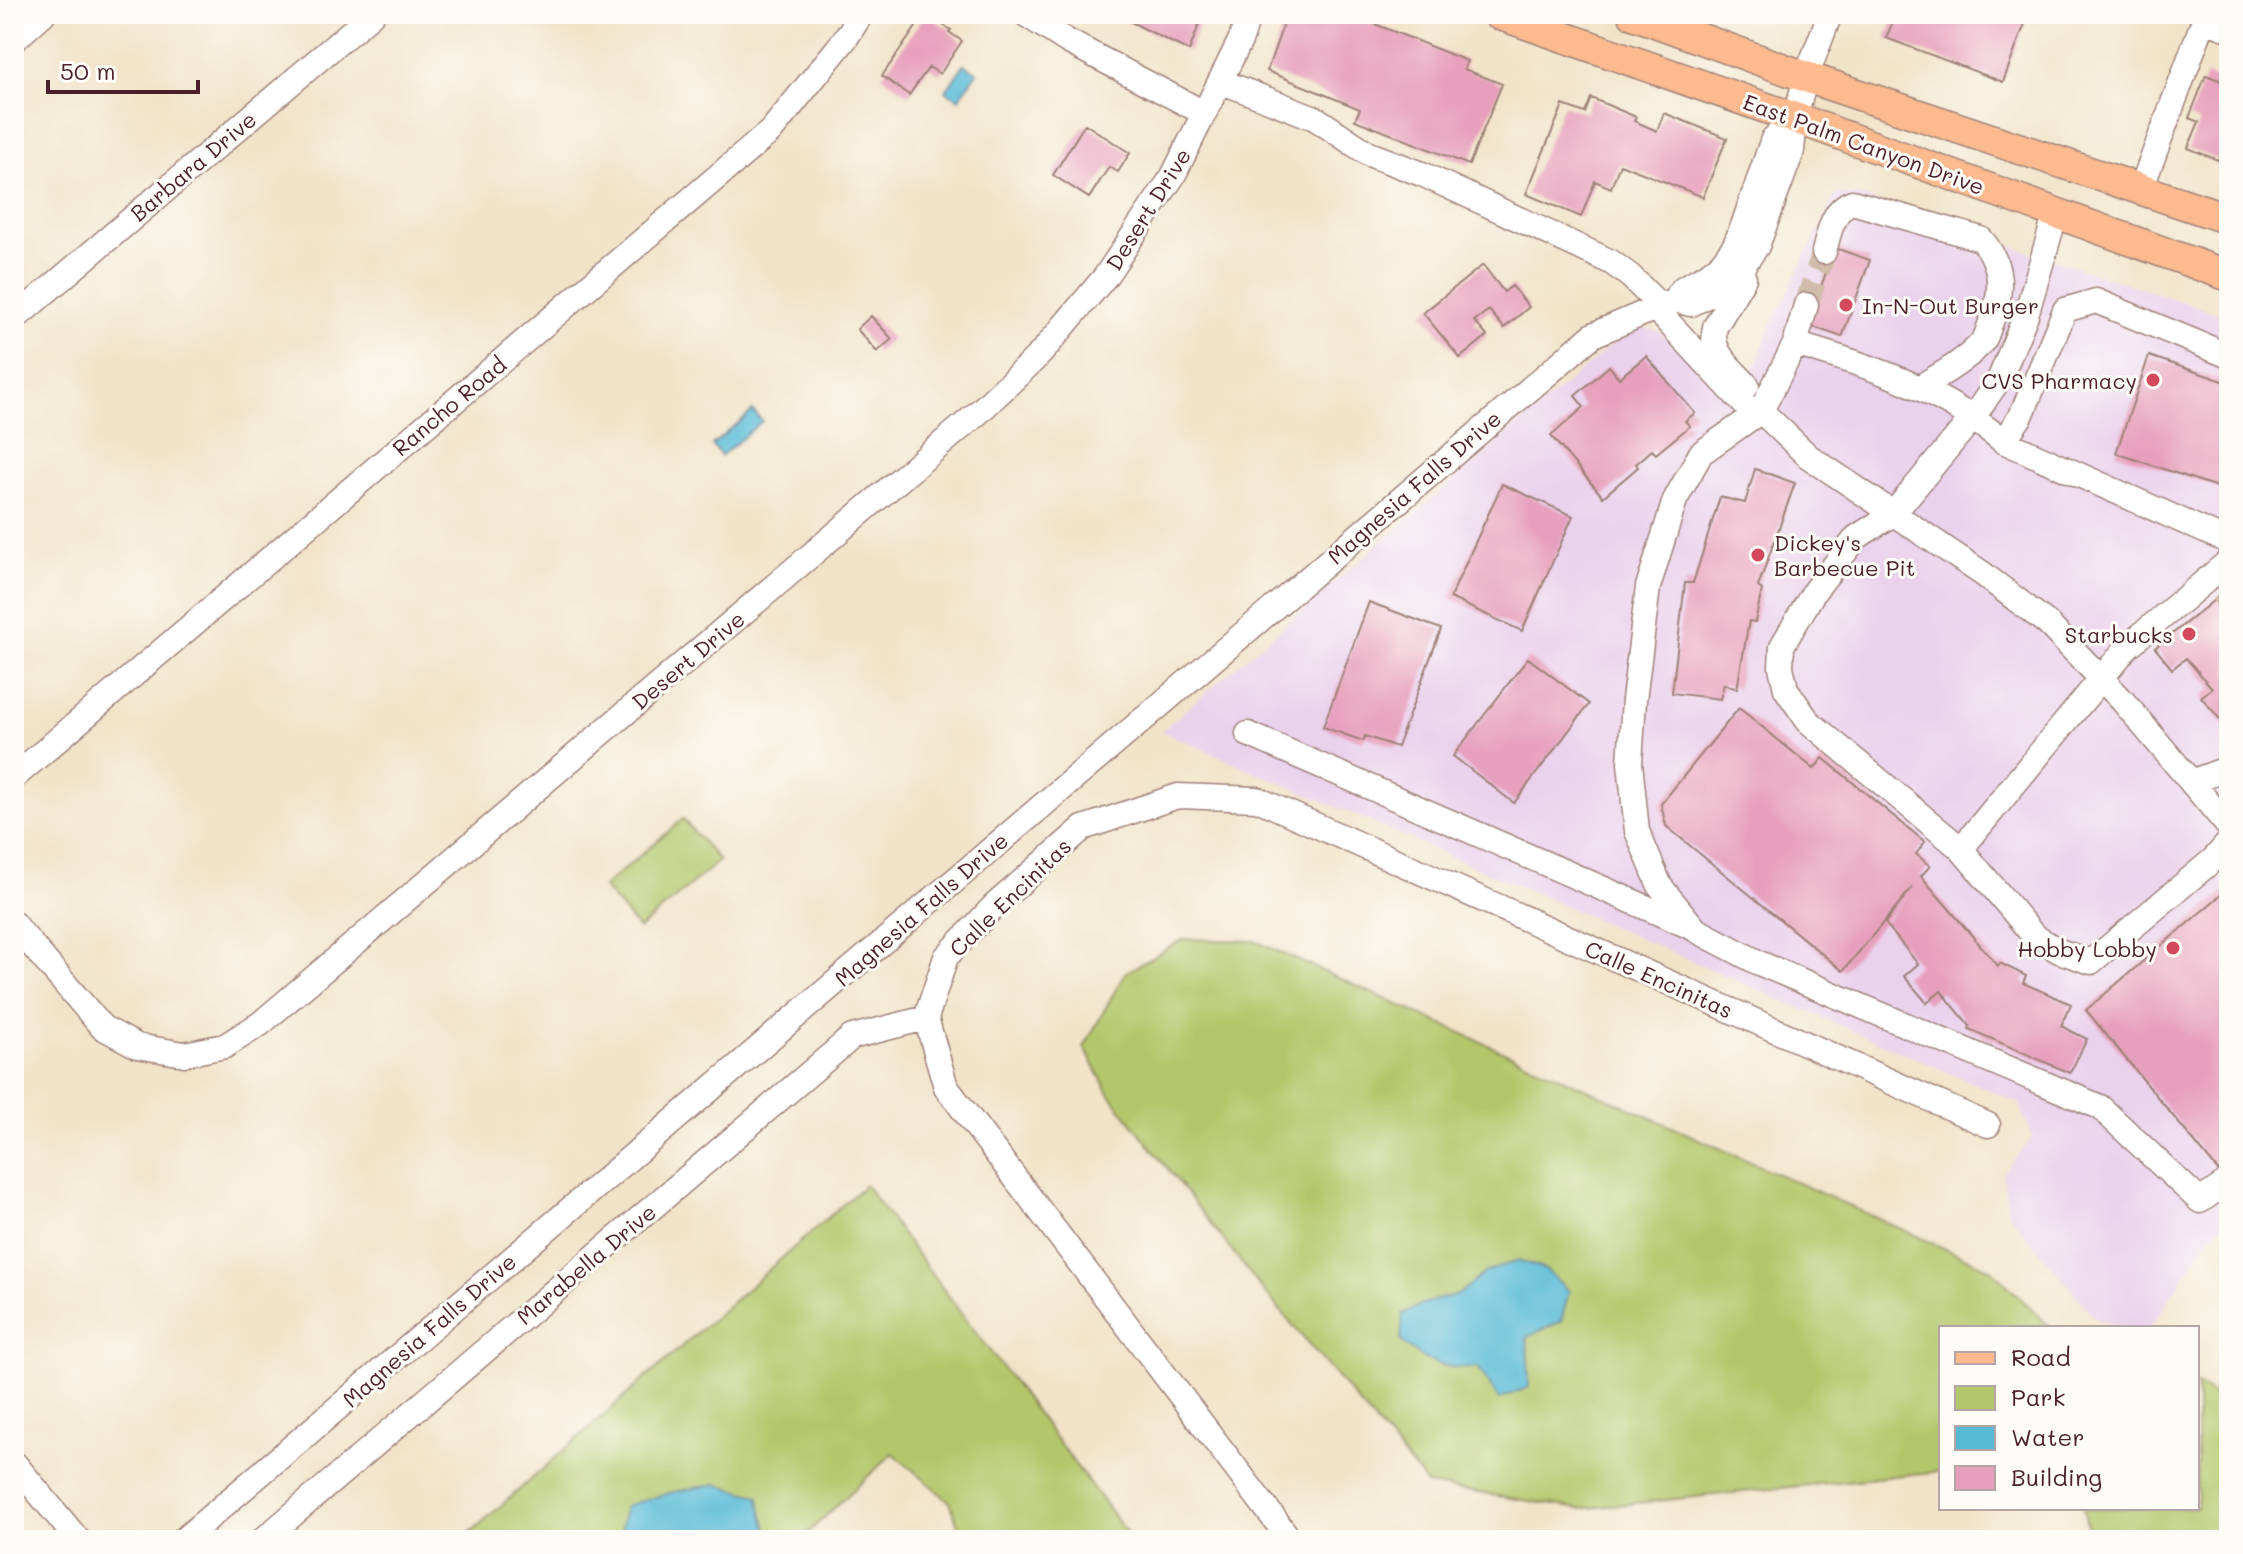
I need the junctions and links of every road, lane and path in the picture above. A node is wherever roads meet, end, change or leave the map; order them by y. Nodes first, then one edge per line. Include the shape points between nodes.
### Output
1 (43, 14) edge
2 (372, 14) edge
3 (861, 14) edge
4 (1025, 14) edge
5 (1249, 14) edge
6 (1498, 14) edge
7 (1633, 14) edge
8 (1830, 14) edge
9 (2205, 17) edge
10 (2229, 29) edge
11 (14, 40) edge
12 (1806, 77) junction
13 (1220, 81) junction
14 (1204, 113) junction
15 (1795, 118) junction
16 (2141, 189) junction
17 (2056, 213) junction
18 (2229, 219) edge
19 (1824, 252) tunnel mouth
20 (1750, 257) junction
21 (2229, 276) edge
22 (1663, 305) junction
23 (1806, 305) tunnel mouth
24 (14, 319) edge
25 (1795, 344) junction
26 (2229, 356) edge
27 (1928, 382) dead end
28 (1761, 411) junction
29 (1974, 416) junction
30 (2003, 441) junction
31 (1893, 514) junction
32 (2229, 538) edge
33 (2229, 561) edge
34 (2100, 678) junction
35 (1248, 734) dead end
36 (2229, 768) edge
37 (14, 777) edge
38 (2191, 782) junction
39 (2229, 827) edge
40 (2229, 842) edge
41 (1961, 849) junction
42 (14, 924) edge
43 (1696, 930) junction
44 (926, 1018) junction
45 (1988, 1125) dead end
46 (2229, 1181) edge
47 (14, 1463) edge
48 (78, 1540) edge
49 (183, 1540) edge
50 (263, 1540) edge
51 (1287, 1540) edge

1 - 11 street
2 - 24 street, Barbara Drive
3 - 37 street, Rancho Road via 771,131
4 - 14 street
5 - 13 street, Desert Drive
6 - 15 main road, East Palm Canyon Drive
7 - 12 main road, East Palm Canyon Drive
8 - 12 street, Magnesia Falls Drive
9 - 10 street
9 - 16 street
12 - 15 street, Magnesia Falls Drive
12 - 16 main road, East Palm Canyon Drive
13 - 14 street, Desert Drive
13 - 22 street via 1315,118 1369,154 1611,262
14 - 42 street, Desert Drive via 1173,176 1131,239 1041,353 979,412 260,1024 225,1046 184,1054 137,1046 102,1027
15 - 17 main road, East Palm Canyon Drive
15 - 20 street, Magnesia Falls Drive via 1792,151
15 - 22 street, Magnesia Falls Drive via 1773,139 1735,245 1722,263
16 - 18 main road, East Palm Canyon Drive
17 - 21 main road, East Palm Canyon Drive
17 - 29 street via 2026,315 2000,378
19 - 27 street via 1836,214 1852,202 1981,239 1990,249 2000,280 1997,308 1984,339
20 - 22 street, Magnesia Falls Drive via 1720,289 1691,304
20 - 28 street via 1743,281 1713,334 1719,354 1757,396
22 - 28 street via 1747,407
22 - 49 street, Magnesia Falls Drive via 1581,345
23 - 25 street
25 - 28 street
25 - 29 street via 1879,370
26 - 30 street via 2096,301 2065,310 2021,416
28 - 31 street via 1808,456
28 - 43 street via 1701,453 1675,500 1648,587 1630,763 1637,831 1660,886
29 - 30 street
29 - 31 street
30 - 32 street
31 - 34 street via 2047,623
31 - 41 street via 1857,537 1815,590 1782,646 1781,667 1786,689 1808,721
33 - 34 street via 2214,586 2128,646
34 - 38 street
34 - 41 street
35 - 43 street
36 - 38 street
38 - 39 street
40 - 41 street via 2091,962 2034,936
43 - 46 street via 1759,963 2100,1107 2200,1201
44 - 45 street, Calle Encinitas via 946,957 994,906 1083,828 1178,796 1257,799
44 - 50 street, Marabella Drive via 852,1037
44 - 51 street via 946,1087
47 - 48 street

